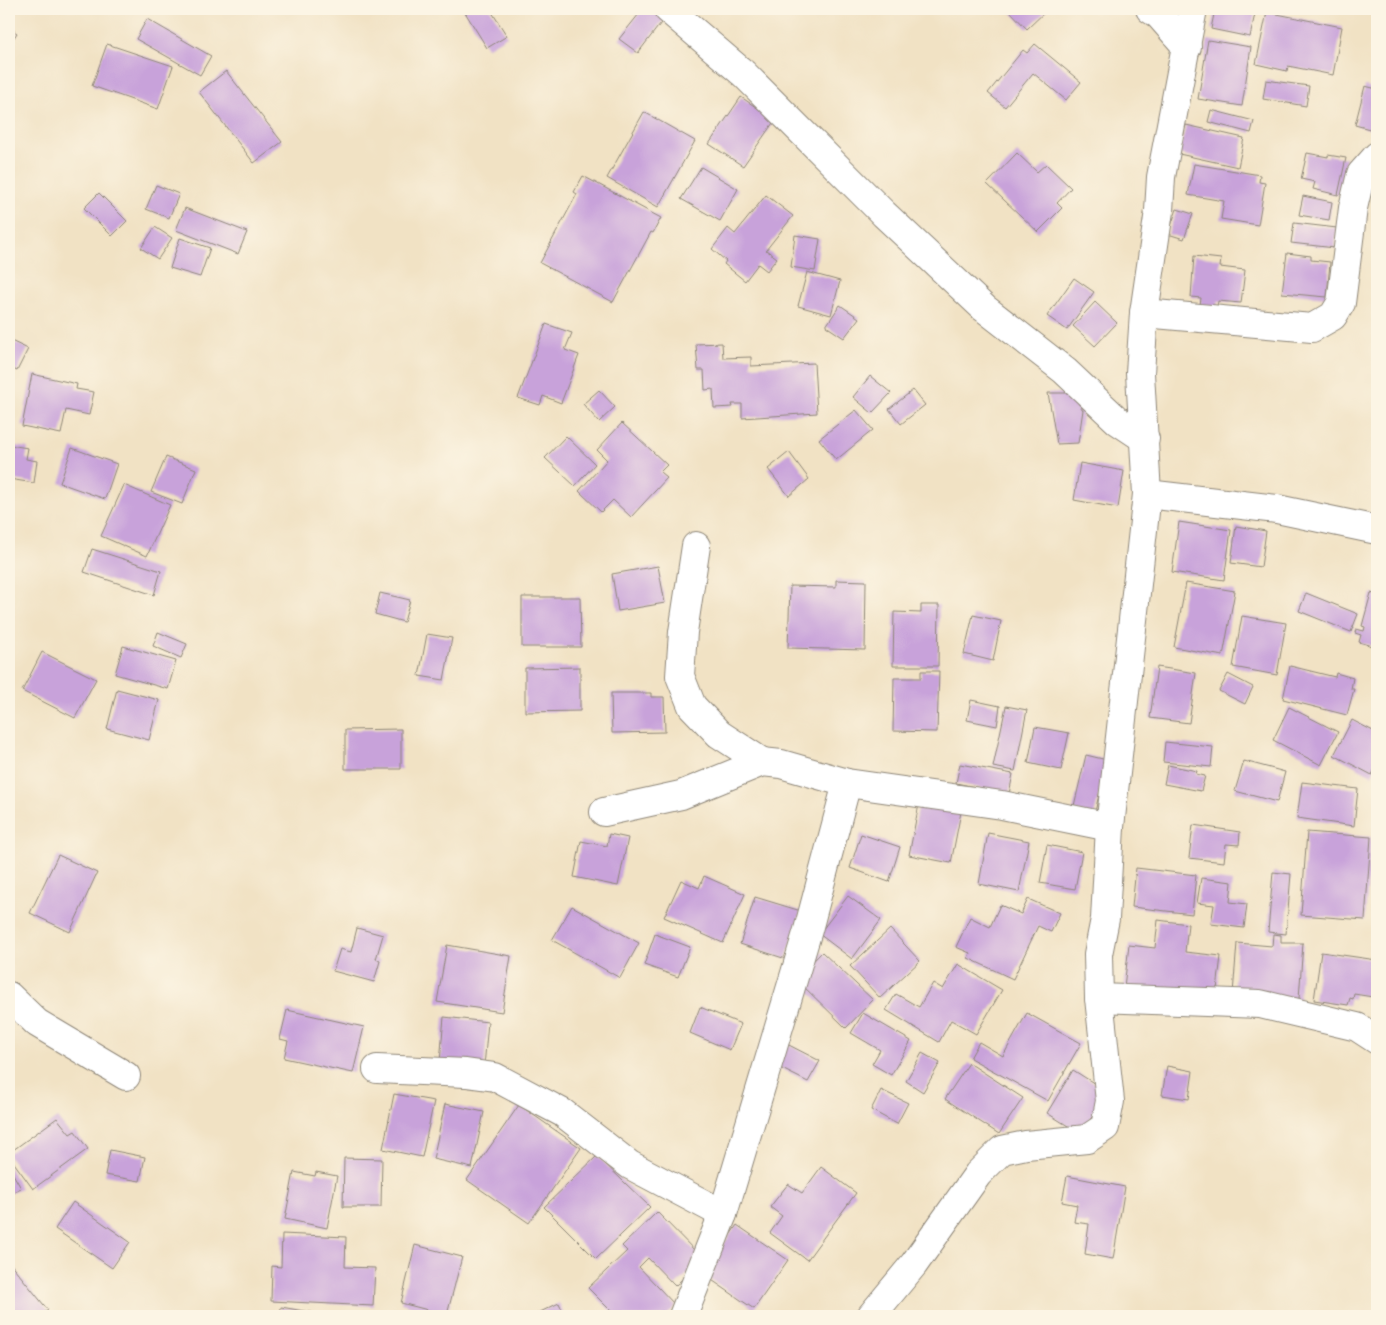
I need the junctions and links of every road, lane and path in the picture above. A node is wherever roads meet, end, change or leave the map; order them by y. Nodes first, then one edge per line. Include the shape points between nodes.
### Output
1 (668, 9) edge
2 (1150, 9) edge
3 (1193, 9) edge
4 (1187, 47) junction
5 (1377, 156) edge
6 (1144, 313) junction
7 (1145, 439) junction
8 (1147, 494) junction
9 (1377, 530) edge
10 (696, 546) dead end
11 (762, 762) junction
12 (847, 783) junction
13 (604, 812) dead end
14 (1110, 827) junction
15 (9, 996) edge
16 (1099, 998) junction
17 (1377, 1040) edge
18 (377, 1069) dead end
19 (126, 1076) dead end
20 (724, 1214) junction
21 (683, 1316) edge
22 (871, 1316) edge

1 - 7 street via 744,74 884,214 984,308 1066,371 1118,421
2 - 4 street
3 - 4 street
4 - 6 street via 1161,176
5 - 6 street via 1361,174 1353,208 1341,303 1332,316 1312,328
6 - 7 street via 1140,373
7 - 8 street
8 - 9 street via 1277,509
8 - 14 street
10 - 11 street via 680,676 692,706 718,734
11 - 12 street via 781,764
11 - 13 street via 682,795
12 - 14 street via 1002,805
12 - 20 street via 808,930
14 - 16 street via 1105,919 1098,954
15 - 19 street via 37,1023
16 - 17 street via 1260,1004 1357,1027
16 - 22 street via 1110,1101 1105,1127 1087,1138 1026,1144 1002,1150 978,1174 914,1264
18 - 20 street via 495,1077 563,1113 630,1165
20 - 21 street

